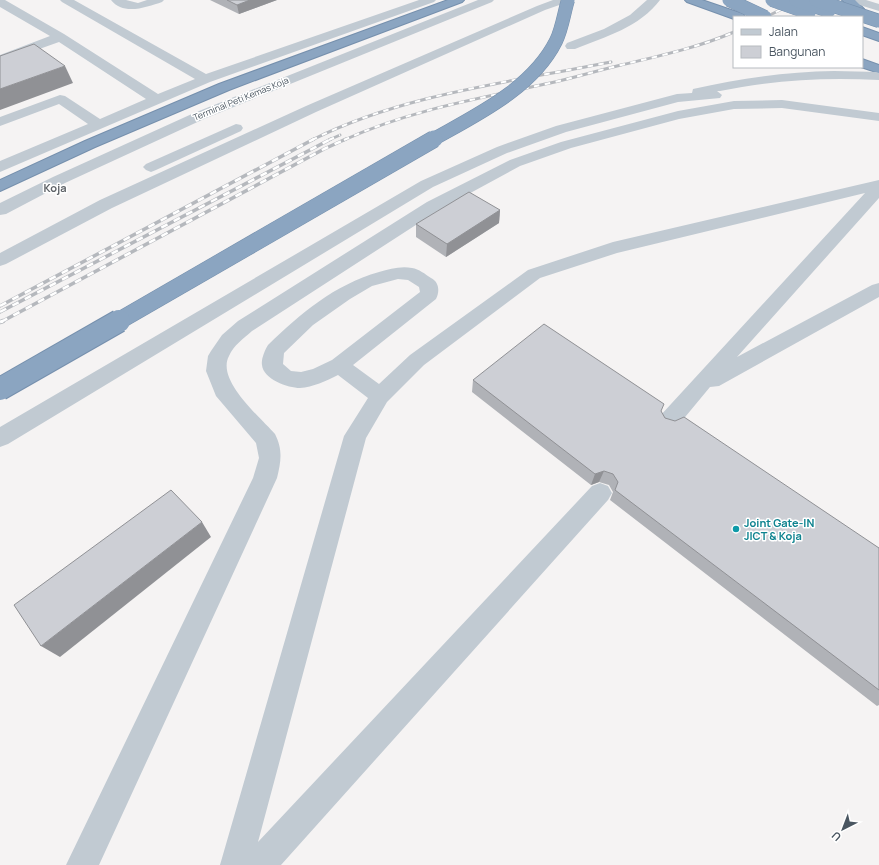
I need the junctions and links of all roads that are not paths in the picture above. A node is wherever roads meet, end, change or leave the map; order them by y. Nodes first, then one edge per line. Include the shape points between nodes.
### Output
1 (66, 0) edge
2 (117, 0) edge
3 (158, 0) edge
4 (430, 0) edge
5 (458, 0) edge
6 (488, 0) edge
7 (535, 0) edge
8 (564, 0) edge
9 (568, 0) edge
10 (654, 0) edge
11 (691, 0) edge
12 (714, 0) edge
13 (729, 0) edge
14 (771, 0) edge
15 (796, 0) edge
16 (816, 0) edge
17 (848, 0) edge
18 (854, 0) edge
19 (0, 2) edge
20 (879, 8) edge
21 (756, 15) edge
22 (736, 16) edge
23 (763, 16) edge
24 (817, 16) edge
25 (844, 16) edge
26 (862, 16) edge
27 (879, 21) edge
28 (863, 22) edge
29 (879, 28) edge
30 (863, 31) edge
31 (60, 37) junction
32 (879, 37) edge
33 (571, 46) dead end
34 (863, 55) edge
35 (0, 59) edge
36 (863, 61) edge
37 (863, 61) edge
38 (879, 61) edge
39 (879, 66) edge
40 (879, 69) edge
41 (879, 76) edge
42 (205, 79) junction
43 (677, 98) junction
44 (157, 100) junction
45 (305, 104) junction
46 (879, 107) edge
47 (265, 115) dead end
48 (879, 117) edge
49 (251, 121) dead end
50 (0, 122) edge
51 (98, 124) junction
52 (0, 167) edge
53 (139, 172) dead end
54 (879, 185) edge
55 (0, 186) edge
56 (879, 188) edge
57 (0, 210) edge
58 (0, 260) edge
59 (879, 289) edge
60 (339, 365) junction
61 (697, 388) junction
62 (0, 389) edge
63 (380, 396) junction
64 (668, 422) edge
65 (0, 438) edge
66 (600, 493) dead end
67 (82, 865) edge
68 (236, 865) edge
69 (260, 865) edge

1 - 42 street
2 - 3 street via 134,7
4 - 42 street
5 - 55 highway via 224,87 90,144
6 - 57 street, Terminal Peti Kemas Koja via 199,116
7 - 45 street
8 - 45 street
9 - 62 highway, bridge via 556,41 536,70 498,102
10 - 33 street via 634,18 608,32
11 - 22 highway
12 - 21 highway
13 - 23 highway, bridge
14 - 24 highway, bridge
15 - 25 highway, bridge
16 - 27 highway, bridge
17 - 26 highway
18 - 20 street
19 - 31 street
28 - 29 highway
30 - 32 highway
31 - 35 street
31 - 44 street
34 - 38 highway
36 - 39 highway
37 - 40 highway
41 - 43 street via 854,74 752,81
42 - 44 street
43 - 46 street via 734,94 791,95
43 - 65 street via 561,128 502,150 427,184
44 - 51 street
45 - 47 street
45 - 58 street
48 - 67 street via 782,104 734,105 678,115 566,145 515,163 433,206 245,326 229,340 218,356 216,371 223,390 267,440 270,458 265,478
49 - 53 street
50 - 51 street via 56,96
51 - 52 street
54 - 63 street via 613,248 534,274 417,360
56 - 61 street
59 - 61 street
60 - 60 street via 429,294 428,284 412,274 398,273 366,282 343,294 306,320 275,350 272,366 286,378 305,379
60 - 63 street
61 - 64 street
63 - 68 street via 355,436
66 - 69 street

